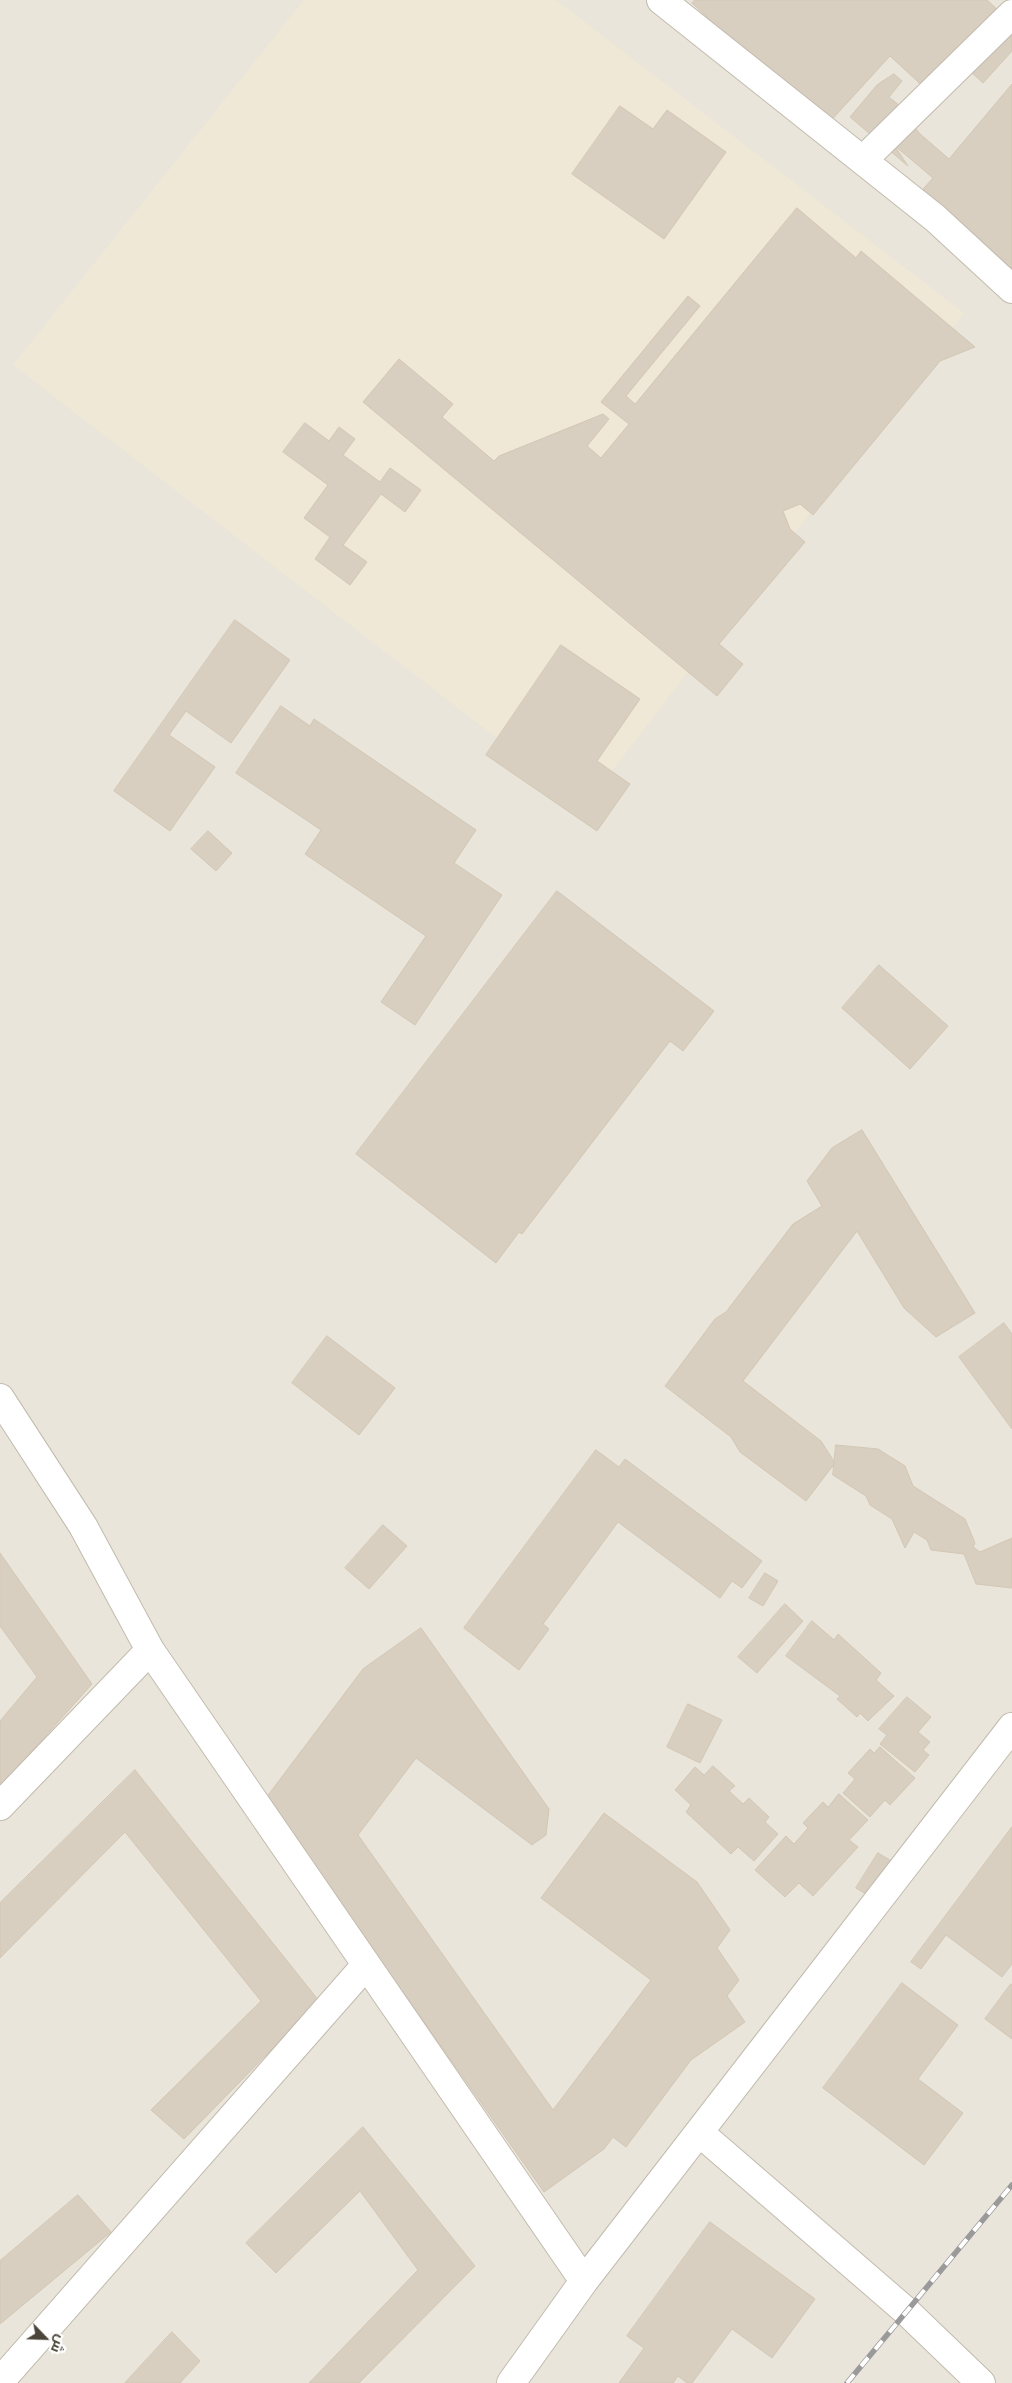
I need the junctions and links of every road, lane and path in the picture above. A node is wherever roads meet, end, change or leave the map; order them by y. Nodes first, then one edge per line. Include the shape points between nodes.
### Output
1 (662, 0) edge
2 (1012, 14) edge
3 (864, 159) junction
4 (1012, 289) edge
5 (0, 1398) edge
6 (150, 1650) junction
7 (1012, 1727) edge
8 (0, 1806) edge
9 (366, 1965) junction
10 (700, 2133) junction
11 (584, 2281) junction
12 (4, 2377) dead end
13 (511, 2383) edge
14 (981, 2383) edge

1 - 3 street
2 - 3 street
3 - 4 street via 935,218
5 - 6 street via 83,1526
6 - 8 street
6 - 9 street
7 - 10 street
9 - 11 street
9 - 12 street
10 - 11 street
10 - 14 street via 906,2311
11 - 13 street

